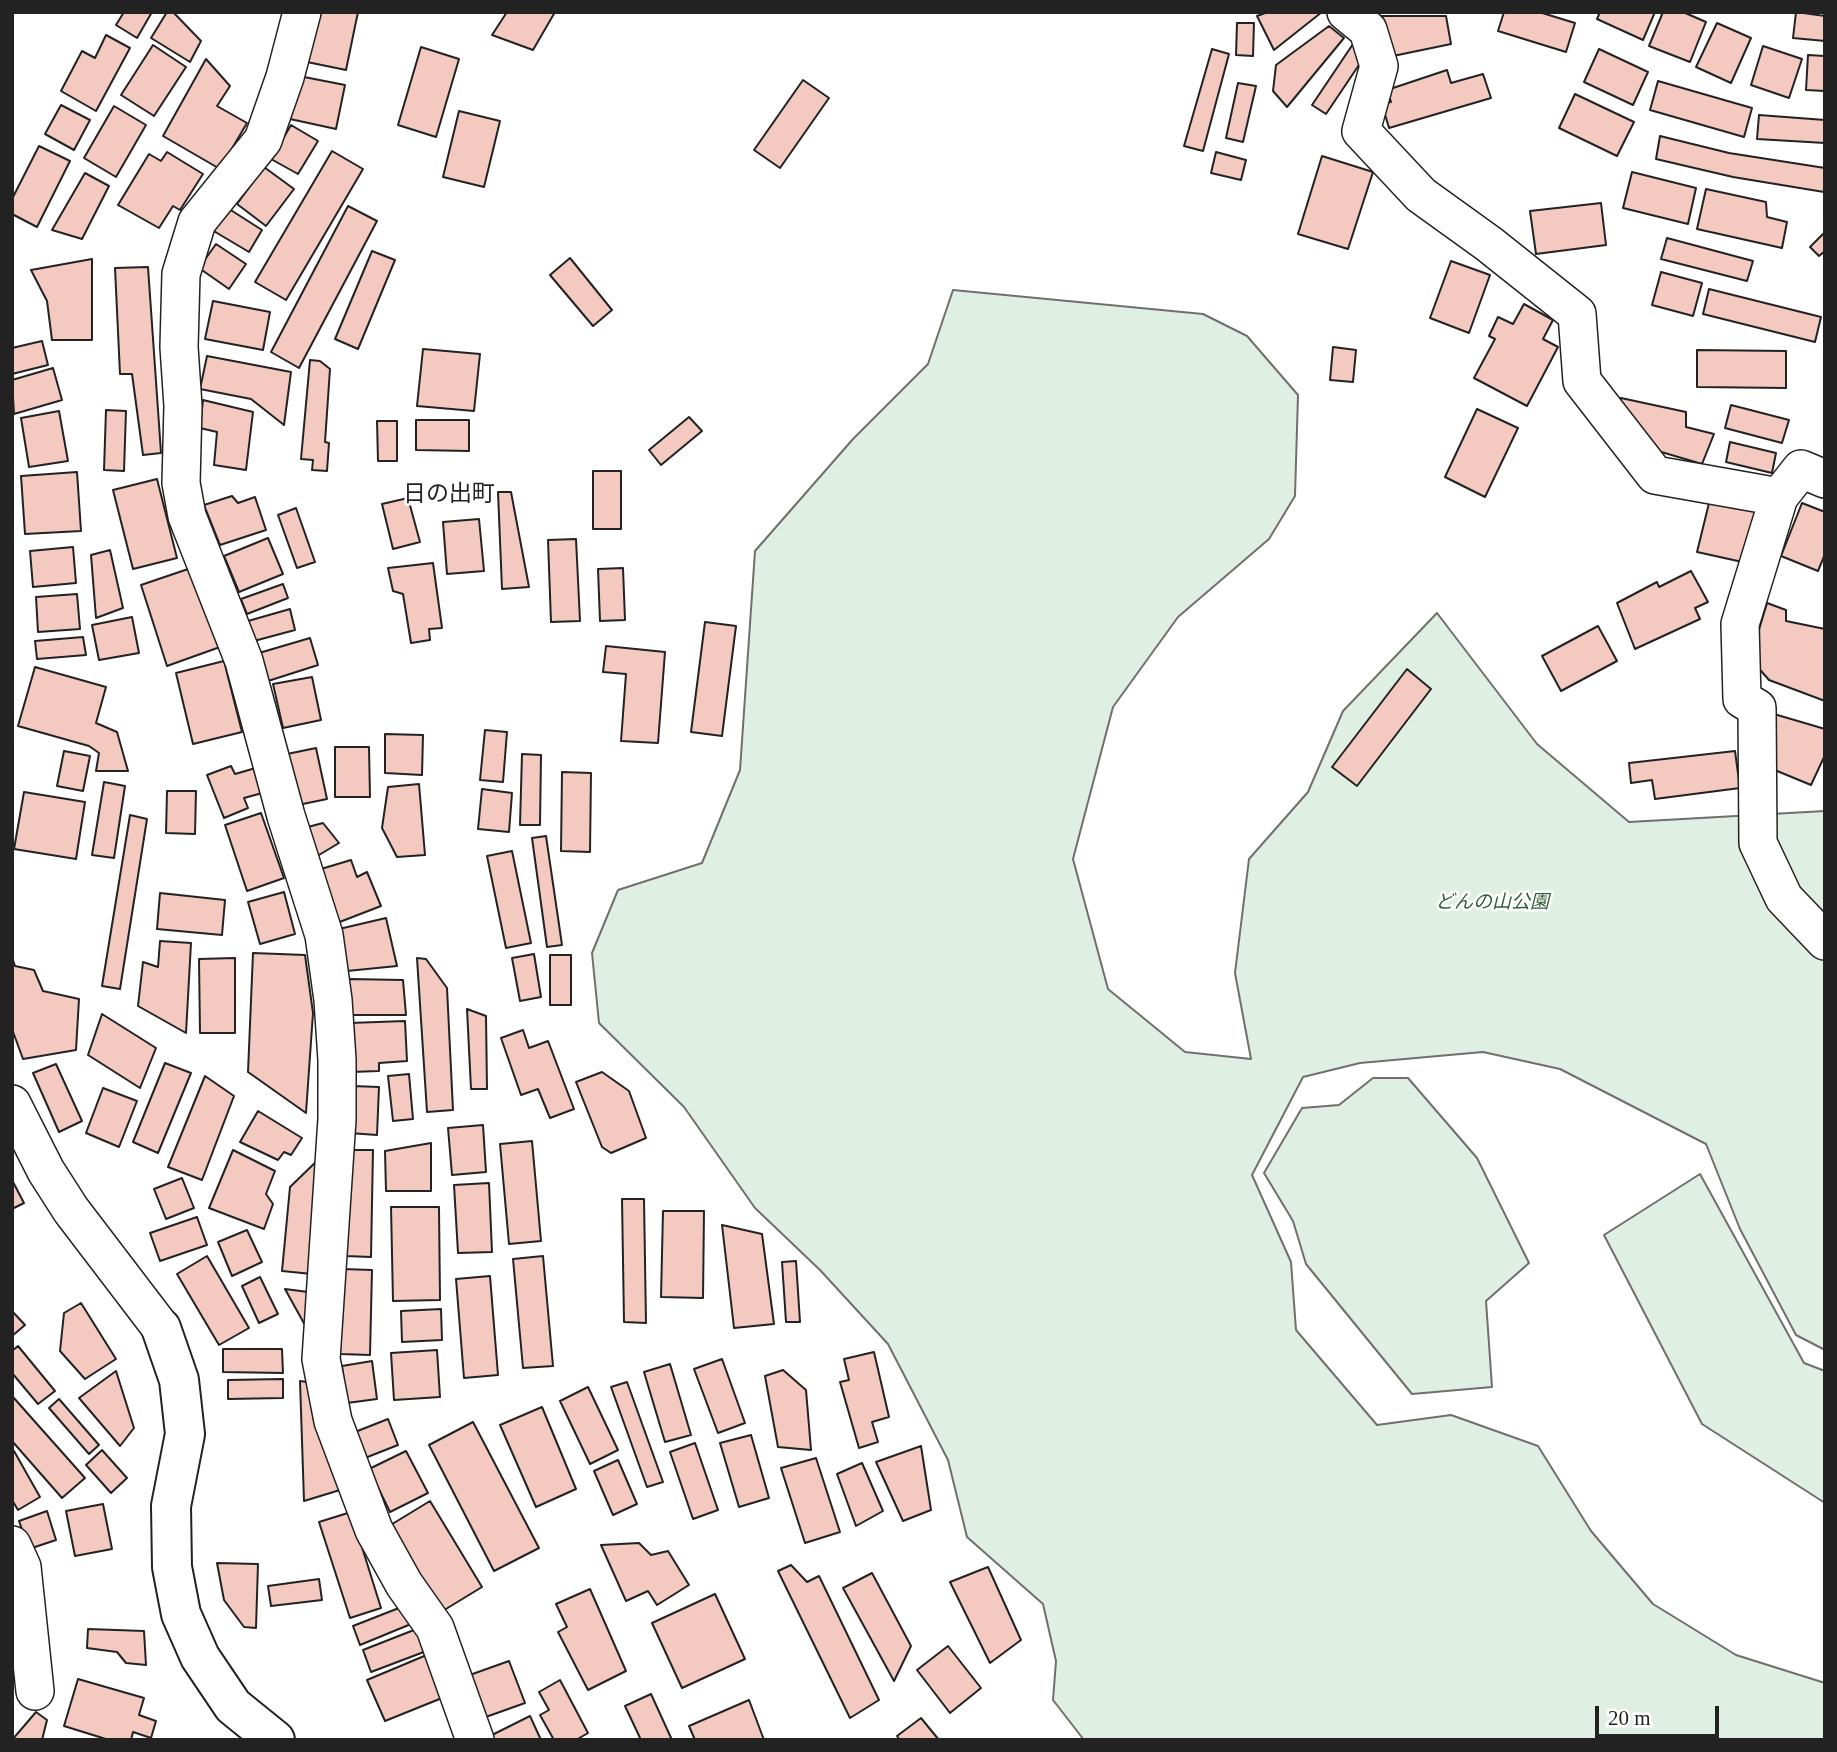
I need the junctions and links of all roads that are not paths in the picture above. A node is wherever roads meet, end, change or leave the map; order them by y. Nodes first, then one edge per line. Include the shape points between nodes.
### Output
1 (302, 12) edge
2 (1346, 12) edge
3 (1825, 479) edge
4 (1779, 497) junction
5 (1825, 941) edge
6 (12, 1104) edge
7 (161, 1328) joint
8 (12, 1545) edge
9 (35, 1690) dead end
10 (275, 1740) edge
11 (475, 1740) edge

1 - 11 street via 263,140 197,222 181,274 181,483 187,516 244,661 324,935 333,1000 337,1119 321,1359 333,1421 374,1530 435,1628
2 - 4 street via 1368,30 1379,66 1361,131 1421,195 1577,314 1582,381 1655,475
3 - 4 street via 1801,469
4 - 5 street via 1741,624 1742,699 1757,708 1758,843 1784,898
6 - 7 street via 71,1210
7 - 10 street via 179,1380 186,1434 171,1506 172,1567 181,1614 200,1657 233,1706
8 - 9 street via 22,1567

